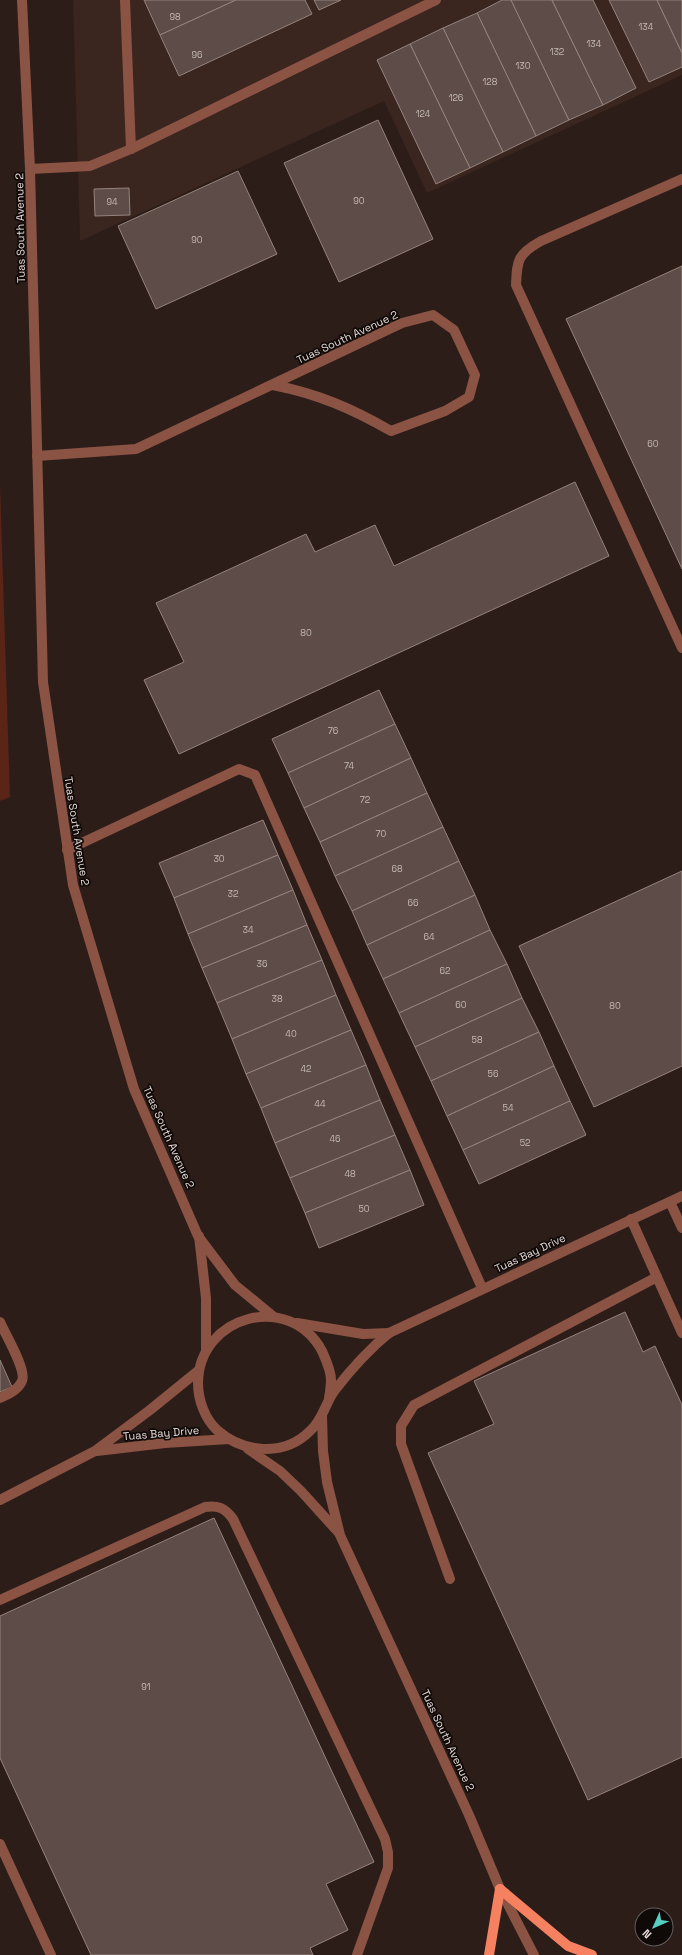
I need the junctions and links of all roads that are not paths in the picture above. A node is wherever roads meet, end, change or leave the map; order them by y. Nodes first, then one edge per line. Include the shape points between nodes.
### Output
1 (22, 0) edge
2 (125, 0) edge
3 (436, 0) edge
4 (132, 149) junction
5 (30, 169) junction
6 (682, 179) edge
7 (273, 385) junction
8 (37, 456) junction
9 (682, 648) edge
10 (67, 850) junction
11 (682, 1196) edge
12 (670, 1202) junction
13 (631, 1219) junction
14 (682, 1228) edge
15 (198, 1236) junction
16 (657, 1277) junction
17 (482, 1288) junction
18 (274, 1317) junction
19 (0, 1322) edge
20 (291, 1322) junction
21 (389, 1333) junction
22 (682, 1333) edge
23 (206, 1350) junction
24 (198, 1371) junction
25 (0, 1398) edge
26 (329, 1398) junction
27 (322, 1416) junction
28 (229, 1439) junction
29 (244, 1446) junction
30 (95, 1451) junction
31 (0, 1500) edge
32 (340, 1535) junction
33 (450, 1579) dead end
34 (0, 1600) edge
35 (0, 1844) edge
36 (500, 1889) junction
37 (51, 1955) edge
38 (357, 1955) edge
39 (489, 1955) edge
40 (534, 1955) edge
41 (592, 1955) edge

1 - 5 street, Tuas South Avenue 2
2 - 4 street
3 - 4 street
4 - 5 street via 90,166
5 - 8 street, Tuas South Avenue 2
6 - 9 street via 525,250 517,265 516,285
7 - 7 street, Tuas South Avenue 2 via 402,323 433,315 454,330 475,375 469,397 445,410 391,431 356,411 303,391
7 - 8 street, Tuas South Avenue 2 via 136,449
8 - 10 street, Tuas South Avenue 2 via 43,682
10 - 15 street, Tuas South Avenue 2 via 73,885 134,1089
10 - 17 street via 239,769 255,776
11 - 12 street, Tuas Bay Drive
12 - 13 street, Tuas Bay Drive
12 - 14 street
13 - 16 street
13 - 17 street, Tuas Bay Drive
15 - 18 street, Tuas South Avenue 2 via 235,1284
15 - 23 street, Tuas South Avenue 2 via 206,1298
16 - 22 street
16 - 33 street via 414,1405 401,1426 401,1444
17 - 21 street, Tuas Bay Drive
18 - 20 street
18 - 23 street via 256,1317 239,1321 220,1333
19 - 25 street via 22,1370 22,1379 17,1388
20 - 21 street, Tuas Bay Drive via 363,1334
20 - 26 street via 306,1331 326,1360 331,1379
21 - 26 street, Tuas Bay Drive via 357,1361
23 - 24 street
24 - 28 street via 198,1393 205,1414 215,1428
24 - 30 street, Tuas Bay Drive
26 - 27 street
27 - 29 street via 311,1431 295,1442 261,1450
27 - 32 street, Tuas South Avenue 2 via 323,1451
28 - 29 street
28 - 30 street, Tuas Bay Drive
29 - 32 street, Tuas South Avenue 2 via 280,1471
30 - 31 street, Tuas Bay Drive
32 - 36 street, Tuas South Avenue 2 via 469,1815
34 - 38 street via 205,1507 216,1506 227,1510 385,1839 388,1868
35 - 37 street
36 - 39 main road
36 - 40 street, Tuas South Avenue 2
36 - 41 main road via 568,1946

